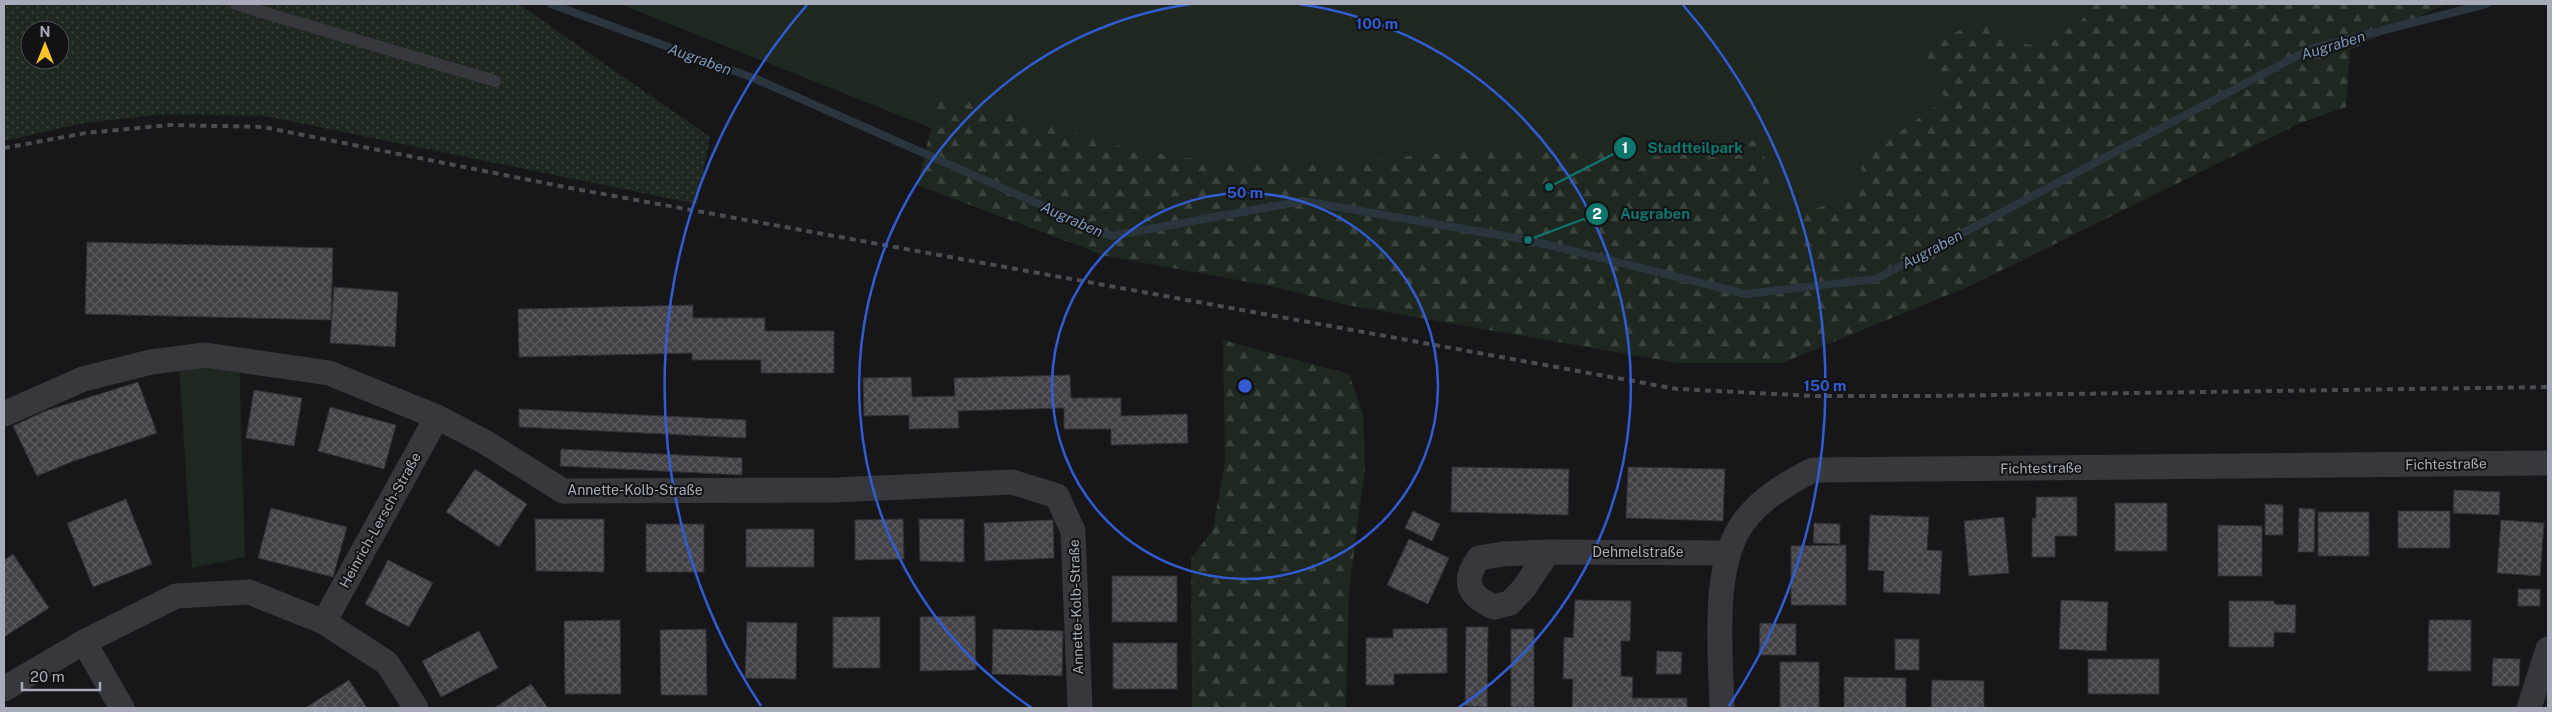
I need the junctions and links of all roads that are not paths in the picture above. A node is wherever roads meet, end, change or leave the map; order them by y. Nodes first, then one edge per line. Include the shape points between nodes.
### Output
1 (235, 4) edge
2 (495, 81) dead end
3 (4, 414) edge
4 (436, 417) junction
5 (2548, 463) edge
6 (1548, 552) dead end
7 (1727, 553) junction
8 (324, 622) junction
9 (84, 642) junction
10 (2548, 649) edge
11 (4, 689) edge
12 (122, 708) edge
13 (416, 708) edge
14 (1080, 708) edge
15 (1722, 708) edge
16 (2529, 708) edge

1 - 2 lane
3 - 4 street, Annette-Kolb-Straße via 83,379 151,362 205,355 329,373
4 - 8 street, Heinrich-Lersch-Straße
4 - 14 street, Annette-Kolb-Straße via 485,442 563,491 836,490 1012,482 1057,496 1073,531
5 - 7 street, Fichtestraße via 1813,470 1783,485 1745,519
6 - 7 street, Dehmelstraße
7 - 15 street, Fichtestraße via 1720,609
8 - 9 street via 249,592 176,596
8 - 13 street via 387,663
9 - 11 street
9 - 12 street
10 - 16 street

